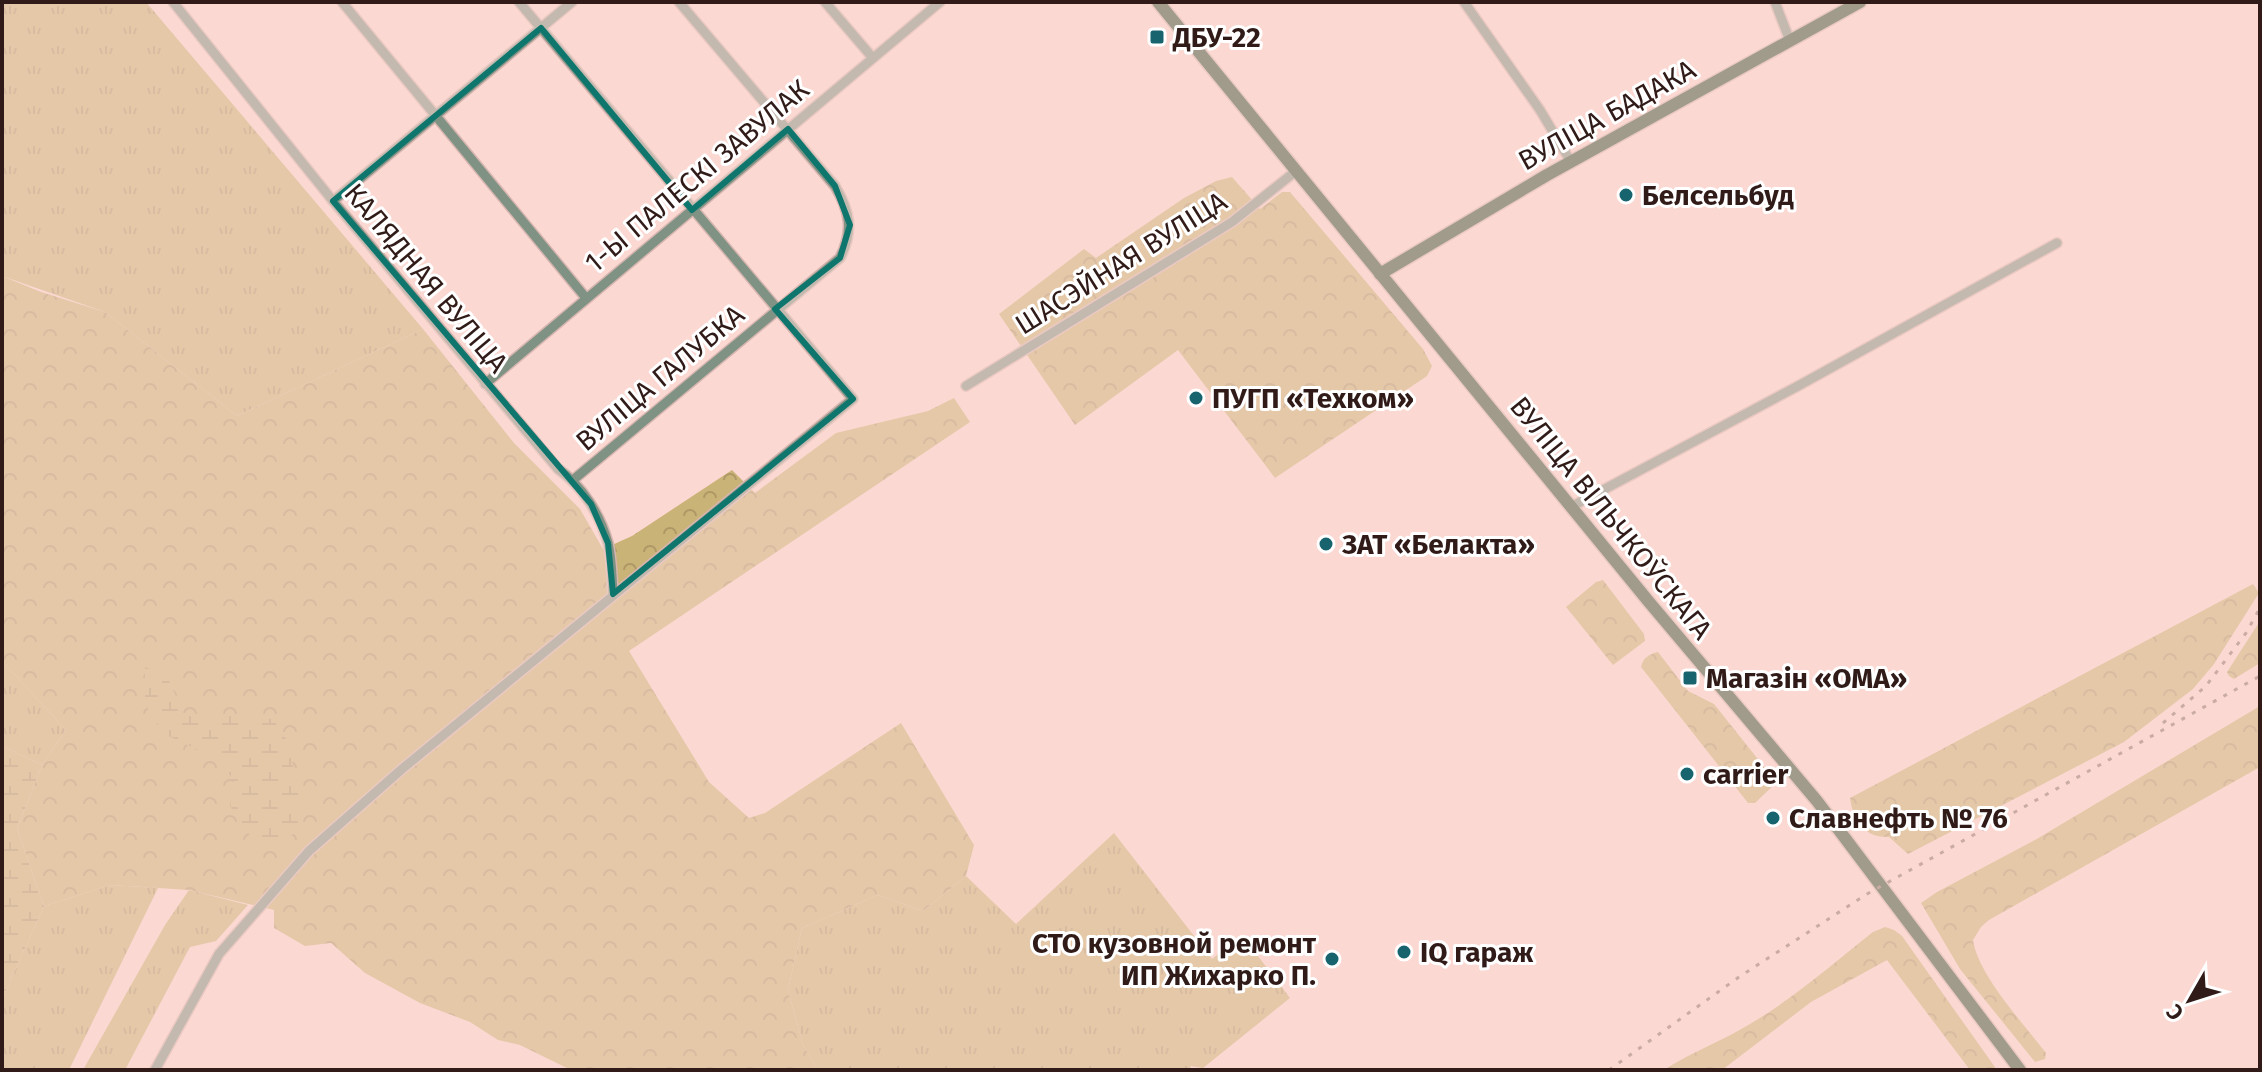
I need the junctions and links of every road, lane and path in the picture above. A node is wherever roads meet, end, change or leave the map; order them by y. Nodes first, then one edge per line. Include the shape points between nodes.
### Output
1 (173, 2) edge
2 (342, 2) edge
3 (519, 2) edge
4 (572, 2) edge
5 (679, 2) edge
6 (825, 2) edge
7 (940, 2) edge
8 (1158, 2) edge
9 (1464, 2) edge
10 (1775, 2) edge
11 (1860, 2) edge
12 (541, 28) junction
13 (1790, 41) junction
14 (872, 57) junction
15 (437, 115) junction
16 (788, 129) junction
17 (1571, 162) junction
18 (1296, 171) junction
19 (333, 201) junction
20 (692, 210) junction
21 (2057, 243) dead end
22 (1380, 274) junction
23 (586, 298) junction
24 (775, 309) junction
25 (485, 384) junction
26 (966, 386) dead end
27 (573, 480) junction
28 (1571, 507) junction
29 (613, 594) junction
30 (155, 1070) edge
31 (2020, 1070) edge

1 - 19 street, КАЛЯДНАЯ ВУЛІЦА
2 - 15 street
3 - 12 street
4 - 12 street
5 - 16 street, ВУЛІЦА ГАЛУБКА
6 - 14 street
7 - 14 street, 1-Ы ПАЛЕСКІ ЗАВУЛАК
8 - 18 main road, ВУЛІЦА ВІЛЬЧКОЎСКАГА
9 - 17 street
10 - 13 street
11 - 13 main road, ВУЛІЦА БАДАКА
12 - 15 street
12 - 20 street
13 - 17 main road, ВУЛІЦА БАДАКА
14 - 16 street, 1-Ы ПАЛЕСКІ ЗАВУЛАК
15 - 19 street
15 - 23 street
16 - 20 street, 1-Ы ПАЛЕСКІ ЗАВУЛАК
16 - 24 street, ВУЛІЦА ГАЛУБКА via 835,186 850,225 840,258
17 - 22 main road, ВУЛІЦА БАДАКА
18 - 22 main road, ВУЛІЦА ВІЛЬЧКОЎСКАГА
18 - 26 street, ШАСЭЙНАЯ ВУЛІЦА via 1232,222
19 - 25 street, КАЛЯДНАЯ ВУЛІЦА
20 - 23 street, 1-Ы ПАЛЕСКІ ЗАВУЛАК
20 - 24 street
21 - 28 street
22 - 28 main road, ВУЛІЦА ВІЛЬЧКОЎСКАГА
23 - 25 street, 1-Ы ПАЛЕСКІ ЗАВУЛАК
24 - 27 street, ВУЛІЦА ГАЛУБКА
24 - 29 street via 853,399
25 - 27 street, КАЛЯДНАЯ ВУЛІЦА
27 - 29 street, КАЛЯДНАЯ ВУЛІЦА via 591,504 608,543
28 - 31 main road, ВУЛІЦА ВІЛЬЧКОЎСКАГА via 1817,801
29 - 30 street via 309,851 219,954

